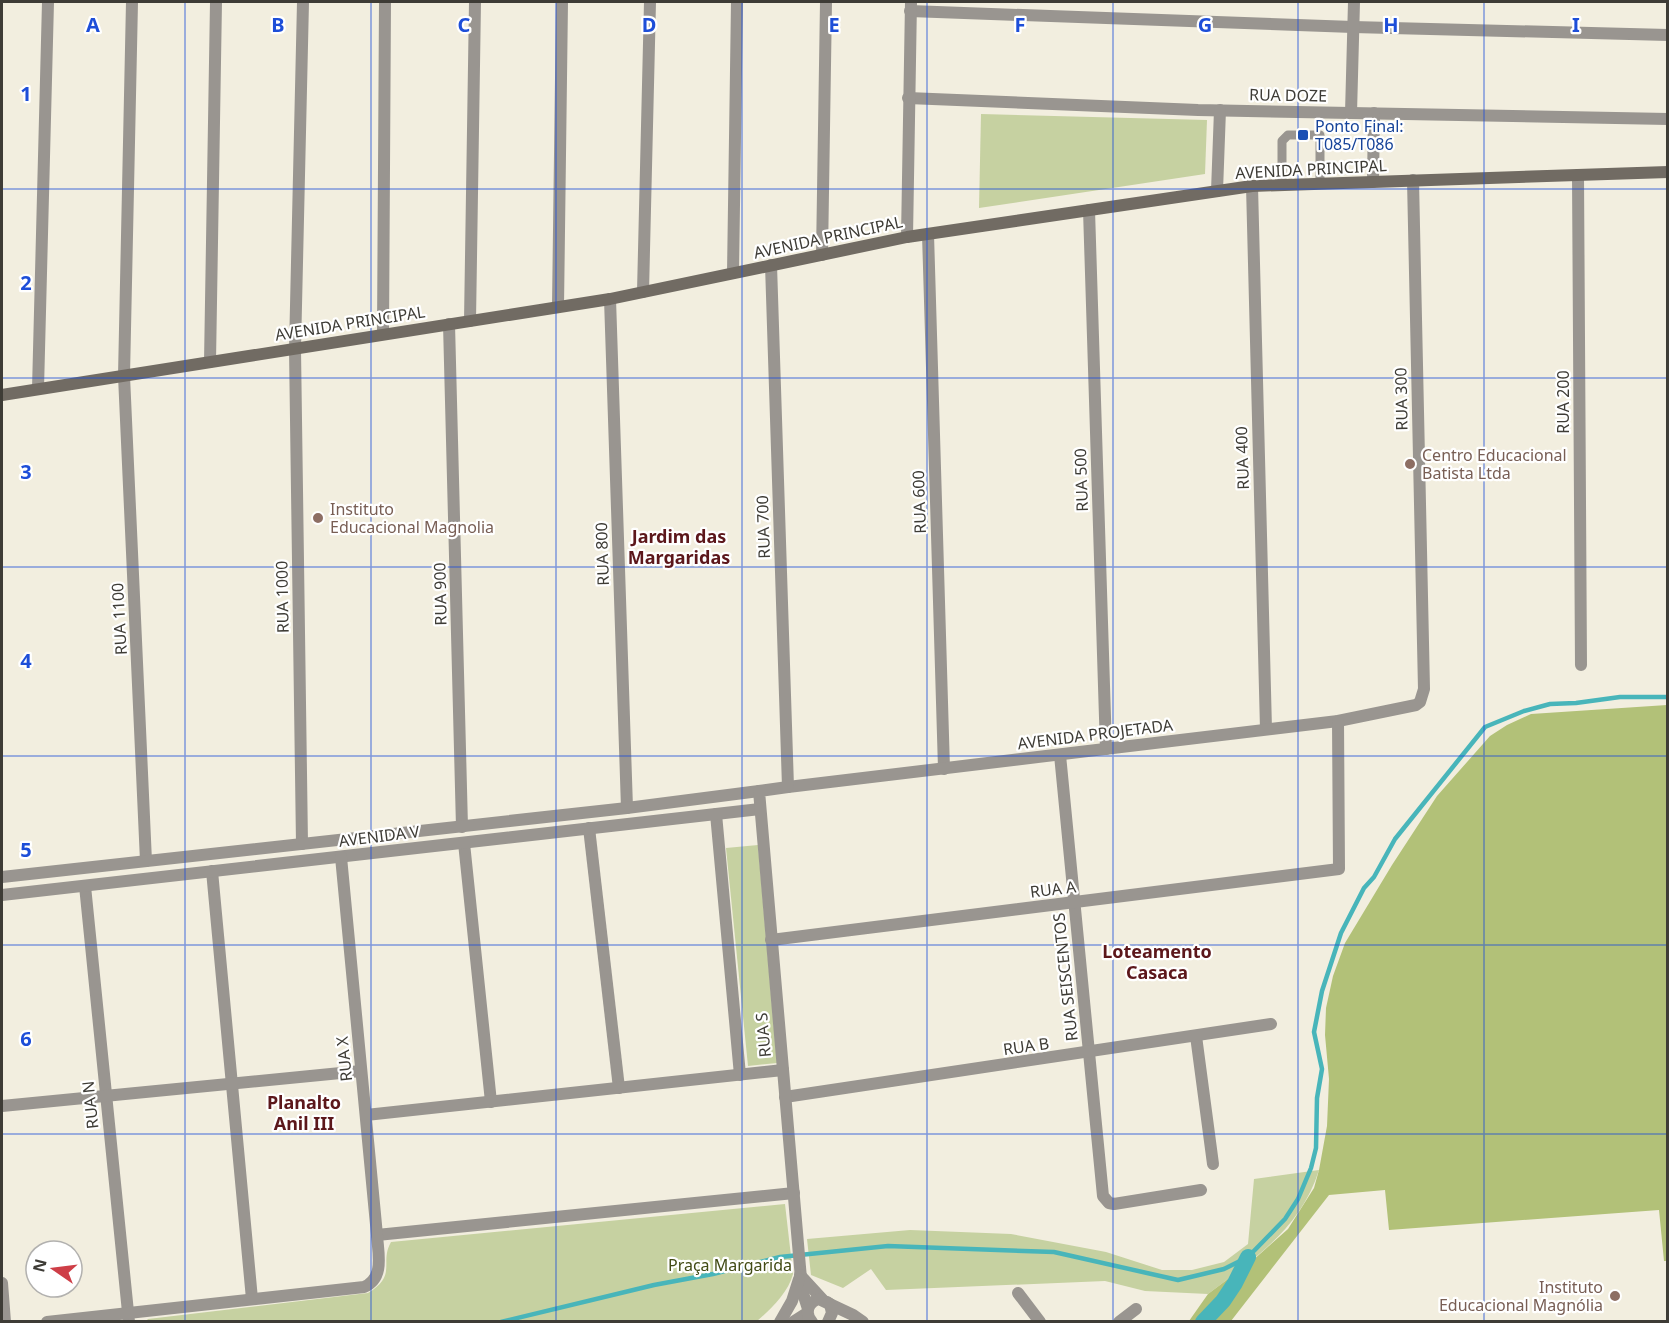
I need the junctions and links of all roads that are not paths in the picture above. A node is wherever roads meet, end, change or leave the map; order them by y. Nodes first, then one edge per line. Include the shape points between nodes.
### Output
1 (48, 2) edge
2 (132, 2) edge
3 (216, 2) edge
4 (303, 2) edge
5 (386, 2) edge
6 (475, 2) edge
7 (562, 2) edge
8 (650, 2) edge
9 (737, 2) edge
10 (826, 2) edge
11 (1354, 2) edge
12 (911, 6) edge
13 (1353, 27) junction
14 (1668, 35) edge
15 (908, 98) junction
16 (1220, 110) junction
17 (1351, 113) junction
18 (1374, 113) junction
19 (1668, 119) edge
20 (1668, 172) edge
21 (1578, 175) junction
22 (1413, 180) junction
23 (1373, 182) junction
24 (1320, 183) junction
25 (1282, 185) junction
26 (1252, 186) junction
27 (1217, 191) junction
28 (1089, 210) junction
29 (928, 234) junction
30 (907, 237) junction
31 (822, 255) junction
32 (771, 265) junction
33 (733, 273) junction
34 (643, 292) junction
35 (610, 299) junction
36 (558, 307) junction
37 (470, 321) junction
38 (449, 324) junction
39 (383, 334) junction
40 (295, 349) junction
41 (210, 362) junction
42 (124, 376) junction
43 (38, 389) junction
44 (2, 395) edge
45 (1581, 665) dead end
46 (1424, 689) joint
47 (1338, 721) junction
48 (1266, 729) junction
49 (1106, 749) junction
50 (1060, 754) junction
51 (944, 768) junction
52 (788, 788) junction
53 (759, 791) junction
54 (627, 808) junction
55 (760, 809) junction
56 (716, 814) junction
57 (462, 827) junction
58 (589, 828) junction
59 (464, 843) junction
60 (302, 844) junction
61 (341, 857) junction
62 (146, 861) junction
63 (212, 871) junction
64 (2, 877) edge
65 (85, 886) junction
66 (2, 896) edge
67 (1074, 903) junction
68 (771, 940) junction
69 (1270, 1024) dead end
70 (1196, 1036) junction
71 (1089, 1053) junction
72 (783, 1070) junction
73 (362, 1071) junction
74 (740, 1075) junction
75 (233, 1084) junction
76 (619, 1088) junction
77 (105, 1096) junction
78 (785, 1097) junction
79 (491, 1102) junction
80 (2, 1106) edge
81 (366, 1115) junction
82 (1213, 1164) dead end
83 (1201, 1190) dead end
84 (794, 1193) junction
85 (377, 1235) junction
86 (800, 1271) junction
87 (2, 1283) edge
88 (1018, 1293) dead end
89 (252, 1299) junction
90 (825, 1301) junction
91 (1136, 1309) dead end
92 (809, 1315) edge
93 (128, 1317) edge
94 (5, 1322) edge
95 (47, 1322) edge
96 (780, 1322) edge
97 (793, 1322) edge
98 (828, 1322) edge
99 (863, 1322) edge
100 (1040, 1322) edge
101 (1119, 1322) edge

1 - 43 street
2 - 42 street, RUA 1100
3 - 41 street
4 - 40 street, RUA 1000
5 - 39 street
6 - 37 street
7 - 36 street
8 - 34 street
9 - 33 street
10 - 31 street
11 - 13 street
12 - 13 street
12 - 15 street
13 - 14 street
13 - 17 street
15 - 16 street, RUA DOZE
15 - 30 street
16 - 17 street, RUA DOZE
16 - 27 street
17 - 18 street, RUA DOZE
18 - 19 street, RUA DOZE
18 - 23 street
20 - 21 main road, AVENIDA PRINCIPAL
21 - 22 main road, AVENIDA PRINCIPAL
21 - 45 street, RUA 200
22 - 23 main road, AVENIDA PRINCIPAL
22 - 46 street, RUA 300
23 - 24 main road, AVENIDA PRINCIPAL
24 - 25 main road, AVENIDA PRINCIPAL
24 - 25 lane via 1320,135 1288,135 1282,141
25 - 26 main road, AVENIDA PRINCIPAL
26 - 27 main road, AVENIDA PRINCIPAL
26 - 48 street, RUA 400
27 - 28 main road, AVENIDA PRINCIPAL
28 - 29 main road, AVENIDA PRINCIPAL
28 - 49 street, RUA 500
29 - 30 main road, AVENIDA PRINCIPAL
29 - 51 street, RUA 600
30 - 31 main road, AVENIDA PRINCIPAL
31 - 32 main road, AVENIDA PRINCIPAL
32 - 33 main road, AVENIDA PRINCIPAL
32 - 52 street, RUA 700
33 - 34 main road, AVENIDA PRINCIPAL
34 - 35 main road, AVENIDA PRINCIPAL
35 - 36 main road, AVENIDA PRINCIPAL
35 - 54 street, RUA 800
36 - 37 main road, AVENIDA PRINCIPAL
37 - 38 main road, AVENIDA PRINCIPAL
38 - 39 main road, AVENIDA PRINCIPAL
38 - 57 street, RUA 900
39 - 40 main road, AVENIDA PRINCIPAL
40 - 41 main road, AVENIDA PRINCIPAL
40 - 60 street, RUA 1000
41 - 42 main road, AVENIDA PRINCIPAL
42 - 43 main road, AVENIDA PRINCIPAL
42 - 62 street, RUA 1100
43 - 44 main road, AVENIDA PRINCIPAL
46 - 47 street, AVENIDA PROJETADA via 1416,705
47 - 48 street, AVENIDA PROJETADA
47 - 67 street, RUA A via 1339,869
48 - 49 street, AVENIDA PROJETADA
49 - 50 street, AVENIDA PROJETADA
50 - 51 street, AVENIDA PROJETADA
50 - 67 street, RUA SEISCENTOS
51 - 52 street, AVENIDA PROJETADA
52 - 53 street, AVENIDA PROJETADA
53 - 54 street, AVENIDA V
53 - 55 street, RUA S
54 - 57 street, AVENIDA V
55 - 56 street, AVENIDA V
55 - 68 street, RUA S
56 - 58 street, AVENIDA V
56 - 74 street, RUA S
57 - 60 street, AVENIDA V
58 - 59 street, AVENIDA V
58 - 76 street
59 - 61 street, AVENIDA V
59 - 79 street
60 - 62 street, AVENIDA V
61 - 63 street, AVENIDA V
61 - 73 street, RUA X
62 - 64 street, AVENIDA V
63 - 65 street, AVENIDA V
63 - 75 street
65 - 66 street, AVENIDA V
65 - 77 street, RUA N
67 - 68 street, RUA A
67 - 71 street, RUA SEISCENTOS
68 - 72 street, RUA S
69 - 70 street, RUA B
70 - 71 street, RUA B
70 - 82 street
71 - 78 street, RUA B
71 - 83 street, RUA SEISCENTOS via 1103,1196 1114,1204
72 - 74 street
72 - 78 street, RUA S
73 - 75 street
73 - 81 street, RUA X
74 - 76 street
75 - 77 street
75 - 89 street
76 - 79 street
77 - 80 street
77 - 93 street, RUA N
78 - 84 street, RUA S
79 - 81 street
81 - 85 street, RUA X
84 - 85 street
84 - 86 street, RUA S
85 - 89 street, RUA X via 379,1270 375,1280 364,1287
86 - 90 street
86 - 92 street, RUA S
86 - 96 street via 792,1301
87 - 94 street
88 - 100 street
89 - 93 street
90 - 92 street via 815,1300
90 - 98 street via 832,1313
90 - 99 street
91 - 101 street
92 - 97 street
93 - 95 street

